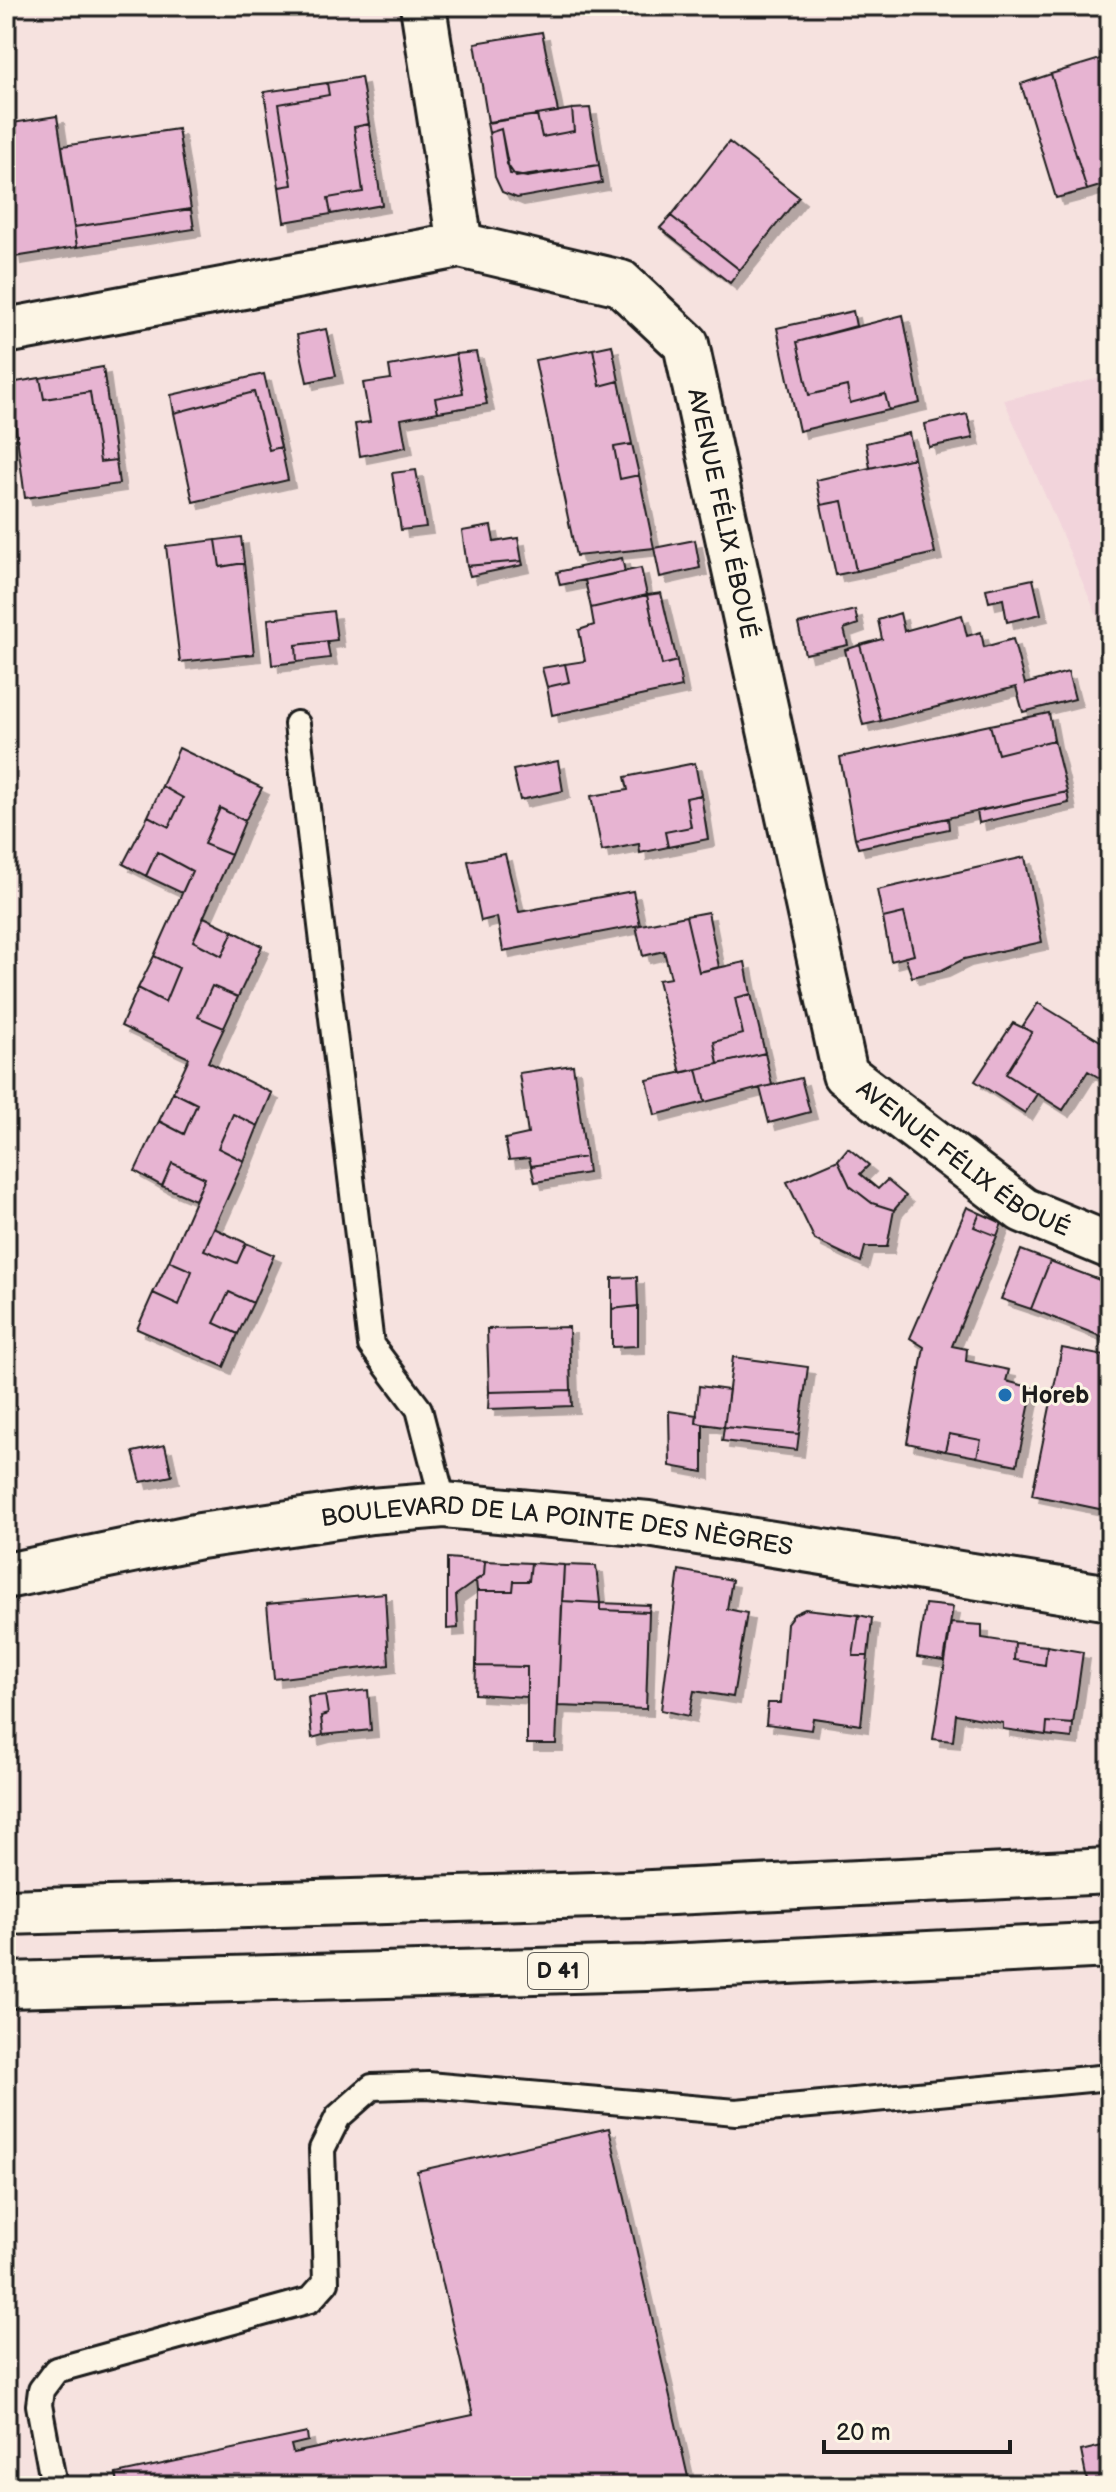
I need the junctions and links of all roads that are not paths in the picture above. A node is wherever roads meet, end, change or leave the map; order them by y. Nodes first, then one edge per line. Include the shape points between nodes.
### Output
1 (423, 6) edge
2 (460, 245) junction
3 (6, 331) edge
4 (297, 724) dead end
5 (1110, 1246) edge
6 (444, 1505) junction
7 (6, 1576) edge
8 (1110, 1598) edge
9 (1110, 1871) edge
10 (6, 1912) edge
11 (1110, 1945) edge
12 (6, 1985) edge
13 (1110, 2077) edge
14 (54, 2486) edge

1 - 2 main road
2 - 3 main road, AVENUE FÉLIX ÉBOUÉ
2 - 5 main road, AVENUE FÉLIX ÉBOUÉ via 621,283 686,344 845,1074 1023,1210
4 - 6 lane via 371,1345 419,1409
6 - 7 main road, BOULEVARD DE LA POINTE DES NÈGRES via 200,1536
6 - 8 main road, BOULEVARD DE LA POINTE DES NÈGRES via 648,1524
9 - 10 main road via 630,1894
11 - 12 main road, D 41 via 646,1968
13 - 14 lane via 736,2112 428,2085 372,2087 338,2117 322,2149 326,2282 310,2300 56,2370 41,2390 39,2405

